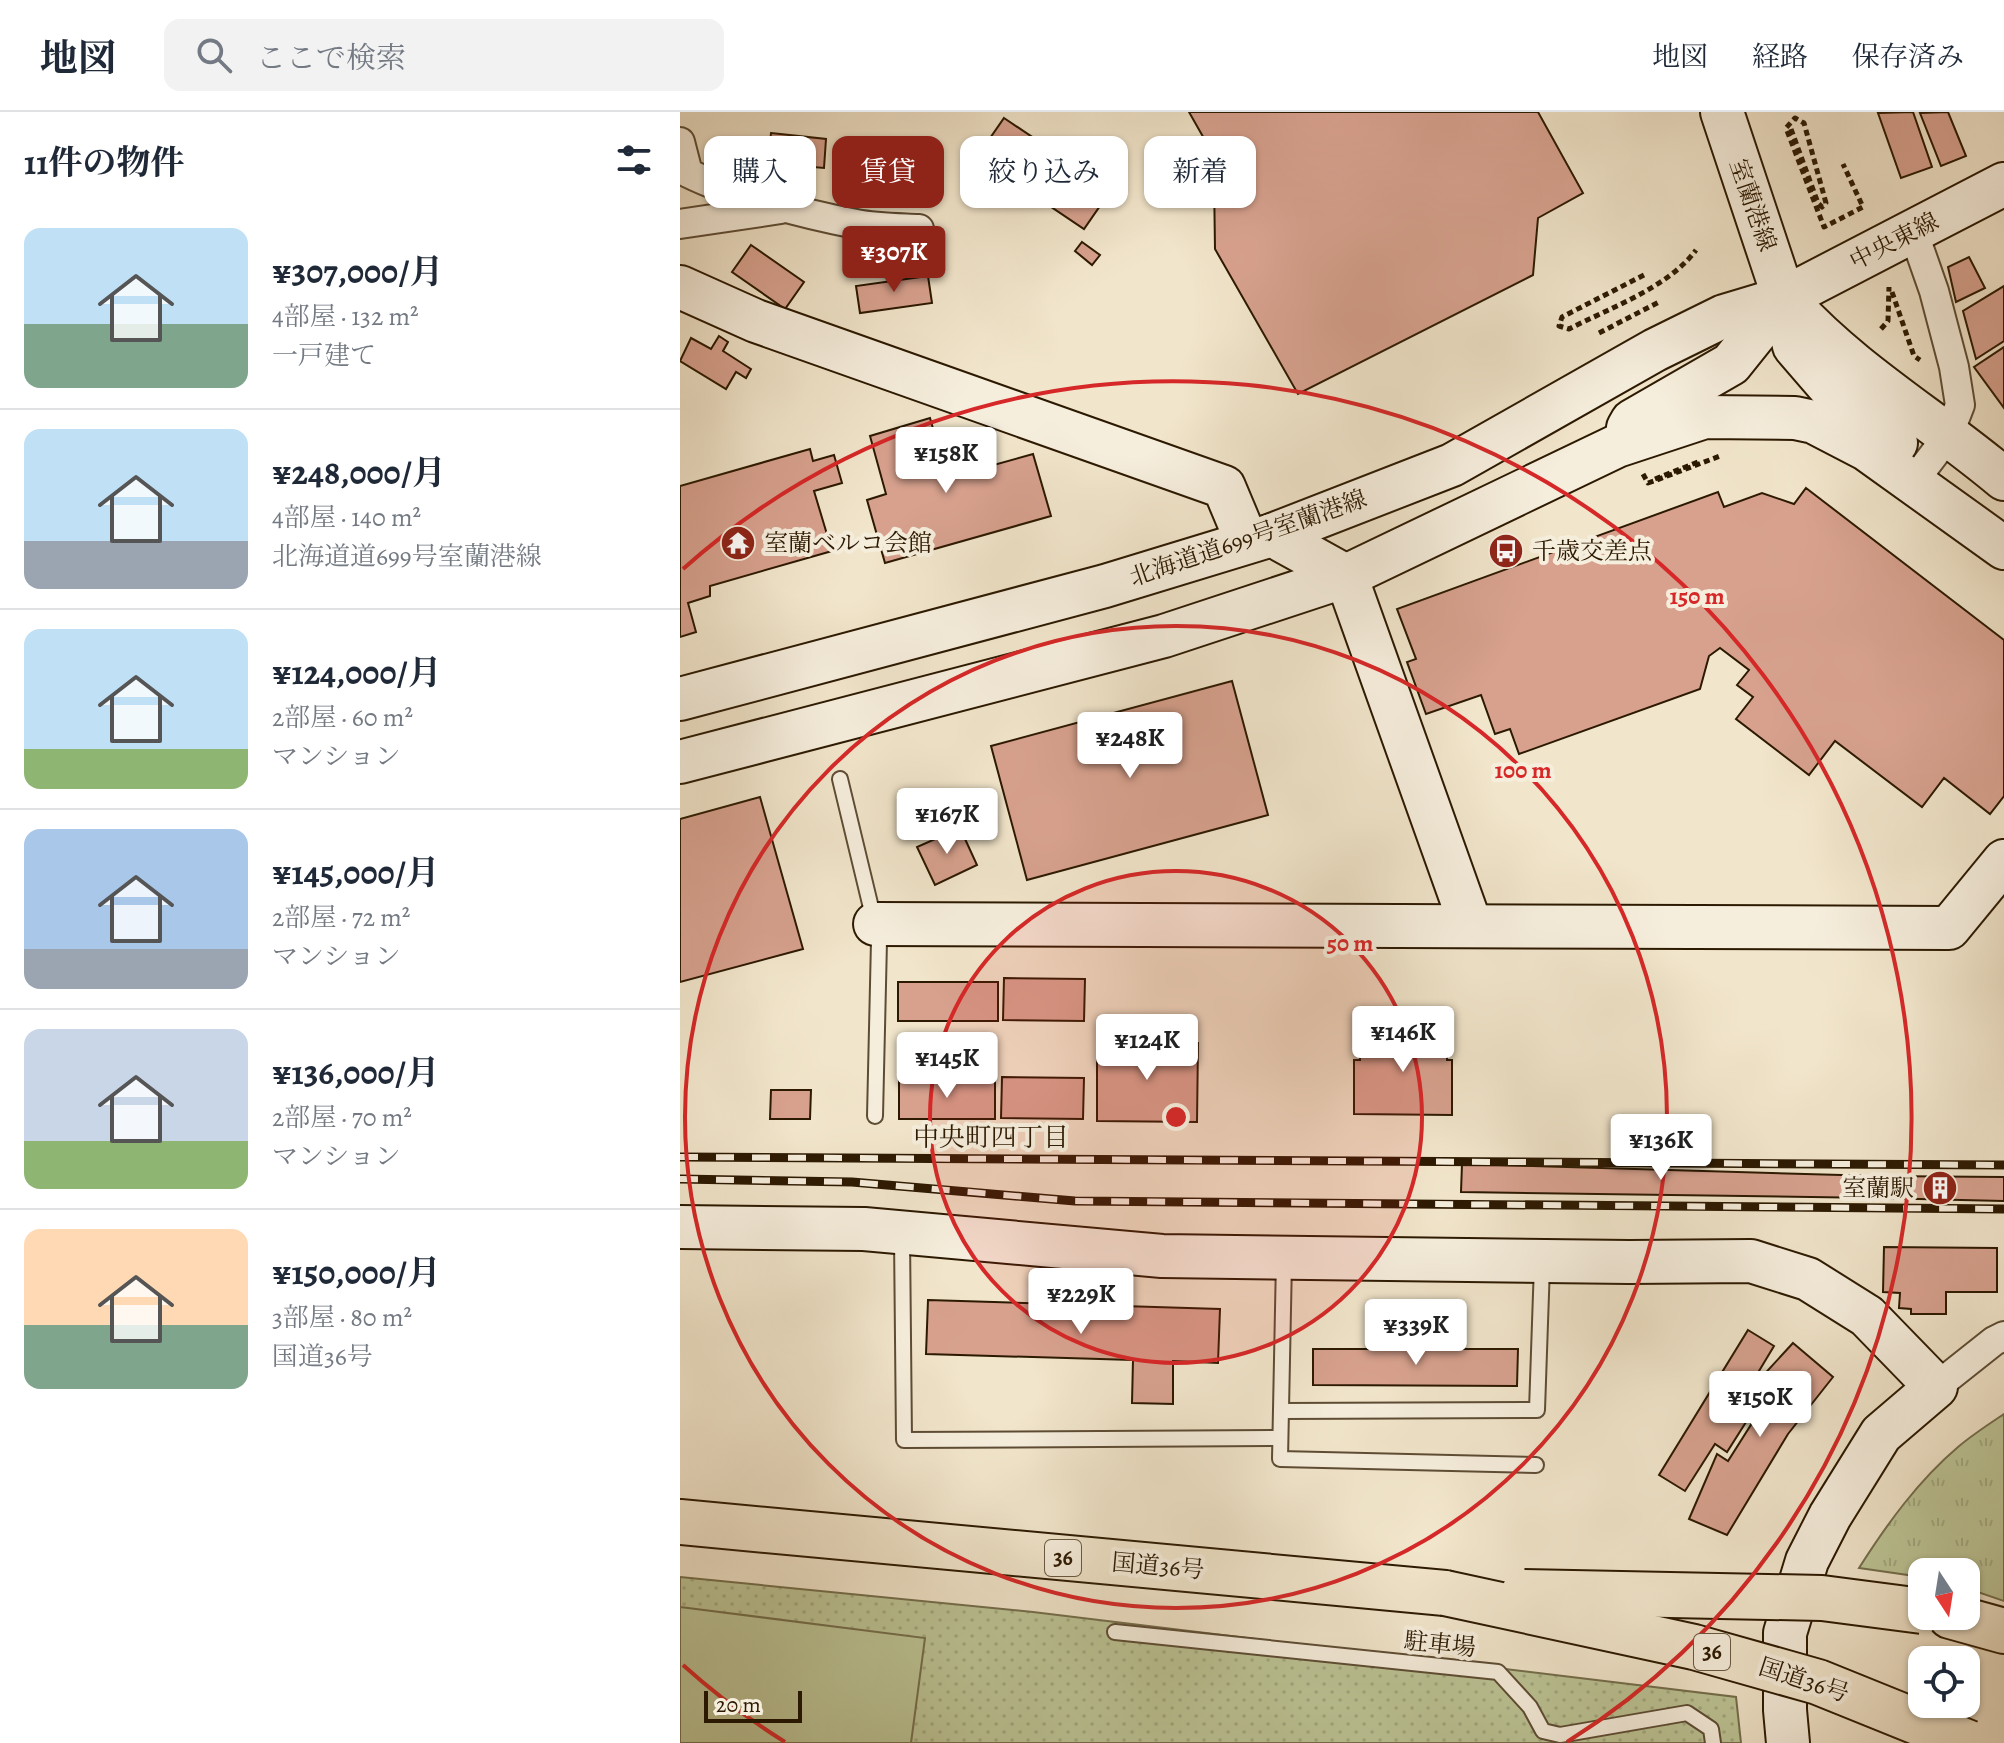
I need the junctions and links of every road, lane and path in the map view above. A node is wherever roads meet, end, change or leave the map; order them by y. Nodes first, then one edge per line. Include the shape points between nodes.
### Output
1 (1722, 112) edge
2 (1791, 129) dead end
3 (680, 142) edge
4 (1843, 164) dead end
5 (704, 181) edge
6 (2004, 184) edge
7 (789, 208) joint
8 (680, 224) edge
9 (919, 229) dead end
10 (1913, 231) junction
11 (1696, 250) dead end
12 (1644, 275) dead end
13 (1897, 281) dead end
14 (680, 287) edge
15 (1892, 292) dead end
16 (1784, 298) junction
17 (1659, 302) dead end
18 (1881, 329) dead end
19 (1599, 333) dead end
20 (1928, 352) dead end
21 (1617, 446) junction
22 (1929, 461) junction
23 (2004, 479) edge
24 (2004, 525) edge
25 (1260, 538) junction
26 (2004, 548) edge
27 (1346, 576) junction
28 (680, 699) edge
29 (680, 762) edge
30 (840, 779) dead end
31 (2004, 861) edge
32 (875, 924) junction
33 (1471, 926) junction
34 (875, 1116) dead end
35 (680, 1227) edge
36 (902, 1232) junction
37 (1284, 1257) junction
38 (1542, 1261) junction
39 (2004, 1336) edge
40 (2004, 1354) edge
41 (1936, 1387) junction
42 (1281, 1411) junction
43 (1280, 1438) junction
44 (1536, 1465) dead end
45 (680, 1522) edge
46 (1445, 1593) junction
47 (1908, 1609) edge
48 (1980, 1624) edge
49 (2004, 1631) edge
50 (1115, 1632) dead end
51 (1713, 1743) edge
52 (1788, 1743) edge
53 (1969, 1743) edge

1 - 16 street, 室蘭港線
2 - 4 path via 1822,207 1826,203 1804,123 1795,118 1786,128 1824,227 1863,207
3 - 5 street via 688,173
6 - 10 street, 中央東線
7 - 8 street
7 - 9 street via 858,225
10 - 16 street, 中央東線
10 - 22 street via 1934,291 1960,405
11 - 12 path via 1669,277 1569,329 1559,326 1562,317
13 - 18 path via 1888,287 1888,321
14 - 25 street via 756,321 1224,487
15 - 20 path via 1914,356 1925,363
16 - 21 street via 1731,364 1632,421
16 - 22 street via 1884,388
16 - 25 street, 北海道道699号室蘭港線 via 1724,316 1655,350 1452,465
17 - 19 path
21 - 22 street via 1705,417 1795,418 1866,449
21 - 27 street
22 - 23 street
22 - 24 street
22 - 26 street
25 - 27 street
25 - 28 street, 北海道道699号室蘭港線 via 1105,586
27 - 29 street via 1164,636
27 - 33 street
30 - 32 lane
31 - 33 street via 1949,928
32 - 33 street
32 - 34 lane
35 - 36 street
36 - 37 street via 1162,1256
36 - 43 lane via 904,1440
37 - 38 street
37 - 42 lane
38 - 41 street via 1751,1261 1794,1274 1867,1316
38 - 42 lane via 1537,1410
39 - 41 street
40 - 41 street
41 - 52 street via 1881,1434 1807,1561 1785,1633
42 - 43 lane
43 - 44 lane via 1280,1459
45 - 46 highway, 国道36号 / 36
46 - 47 highway, 国道36号 / 36, bridge via 1822,1598
46 - 53 highway, 国道36号 / 36, bridge via 1694,1647 1818,1682
48 - 49 highway
50 - 51 lane, 駐車場 via 1498,1672 1530,1707 1543,1731 1560,1735 1687,1713 1711,1729

